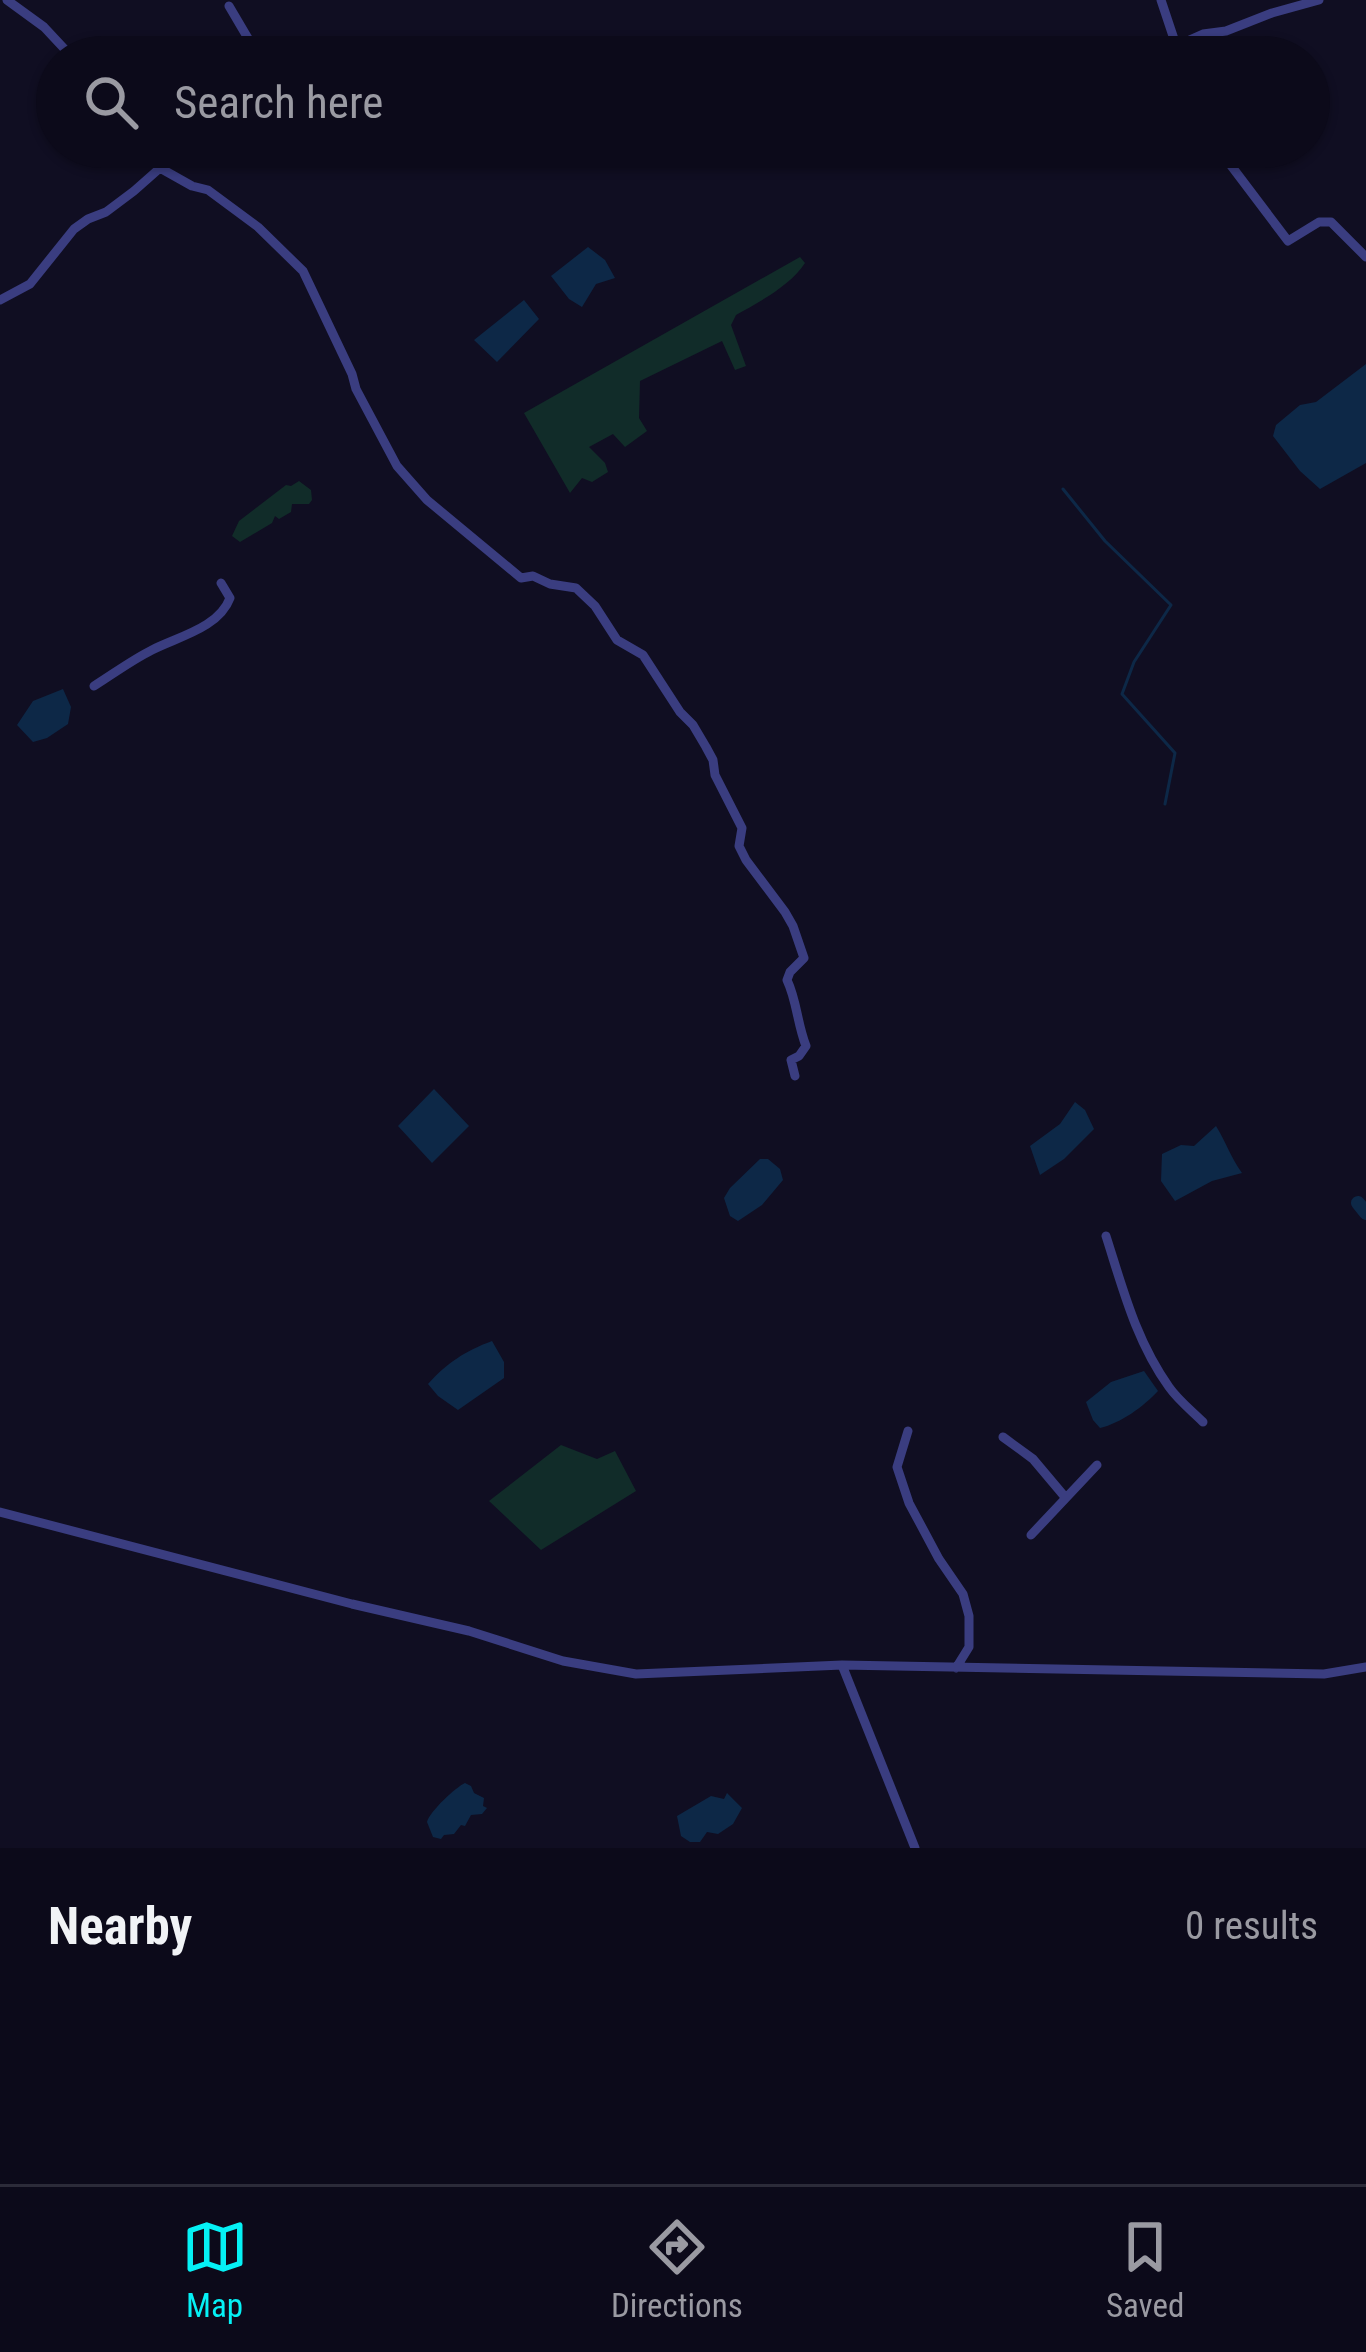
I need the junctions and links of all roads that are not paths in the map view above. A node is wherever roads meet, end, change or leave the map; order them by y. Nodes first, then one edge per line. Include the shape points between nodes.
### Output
1 (8, 0) edge
2 (1161, 0) edge
3 (1319, 0) edge
4 (229, 6) dead end
5 (52, 36) edge
6 (247, 36) edge
7 (1173, 36) edge
8 (1200, 36) edge
9 (160, 168) joint
10 (1232, 168) edge
11 (1366, 257) edge
12 (0, 301) edge
13 (221, 584) dead end
14 (94, 686) dead end
15 (794, 1076) dead end
16 (1106, 1236) dead end
17 (1203, 1422) dead end
18 (908, 1431) dead end
19 (1004, 1437) dead end
20 (1097, 1465) dead end
21 (1065, 1497) junction
22 (0, 1512) edge
23 (1031, 1535) dead end
24 (842, 1666) junction
25 (1366, 1667) edge
26 (956, 1668) junction
27 (915, 1848) edge

1 - 5 street
2 - 7 street
3 - 8 street
4 - 6 street
9 - 12 street via 74,230 30,284
9 - 15 street via 208,190 303,271 369,415 397,466 428,500 520,578 576,588 617,640 643,655 693,725 742,829 739,846 785,912 804,958 787,980 806,1046 791,1060
10 - 11 street via 1288,241 1331,222
13 - 14 street via 227,607
16 - 17 street via 1140,1337 1172,1391
18 - 26 street via 897,1467 969,1616 969,1647
19 - 21 street
20 - 21 street
21 - 23 street
22 - 24 street via 563,1661 636,1674
24 - 26 street
24 - 27 street
25 - 26 street via 1324,1674

